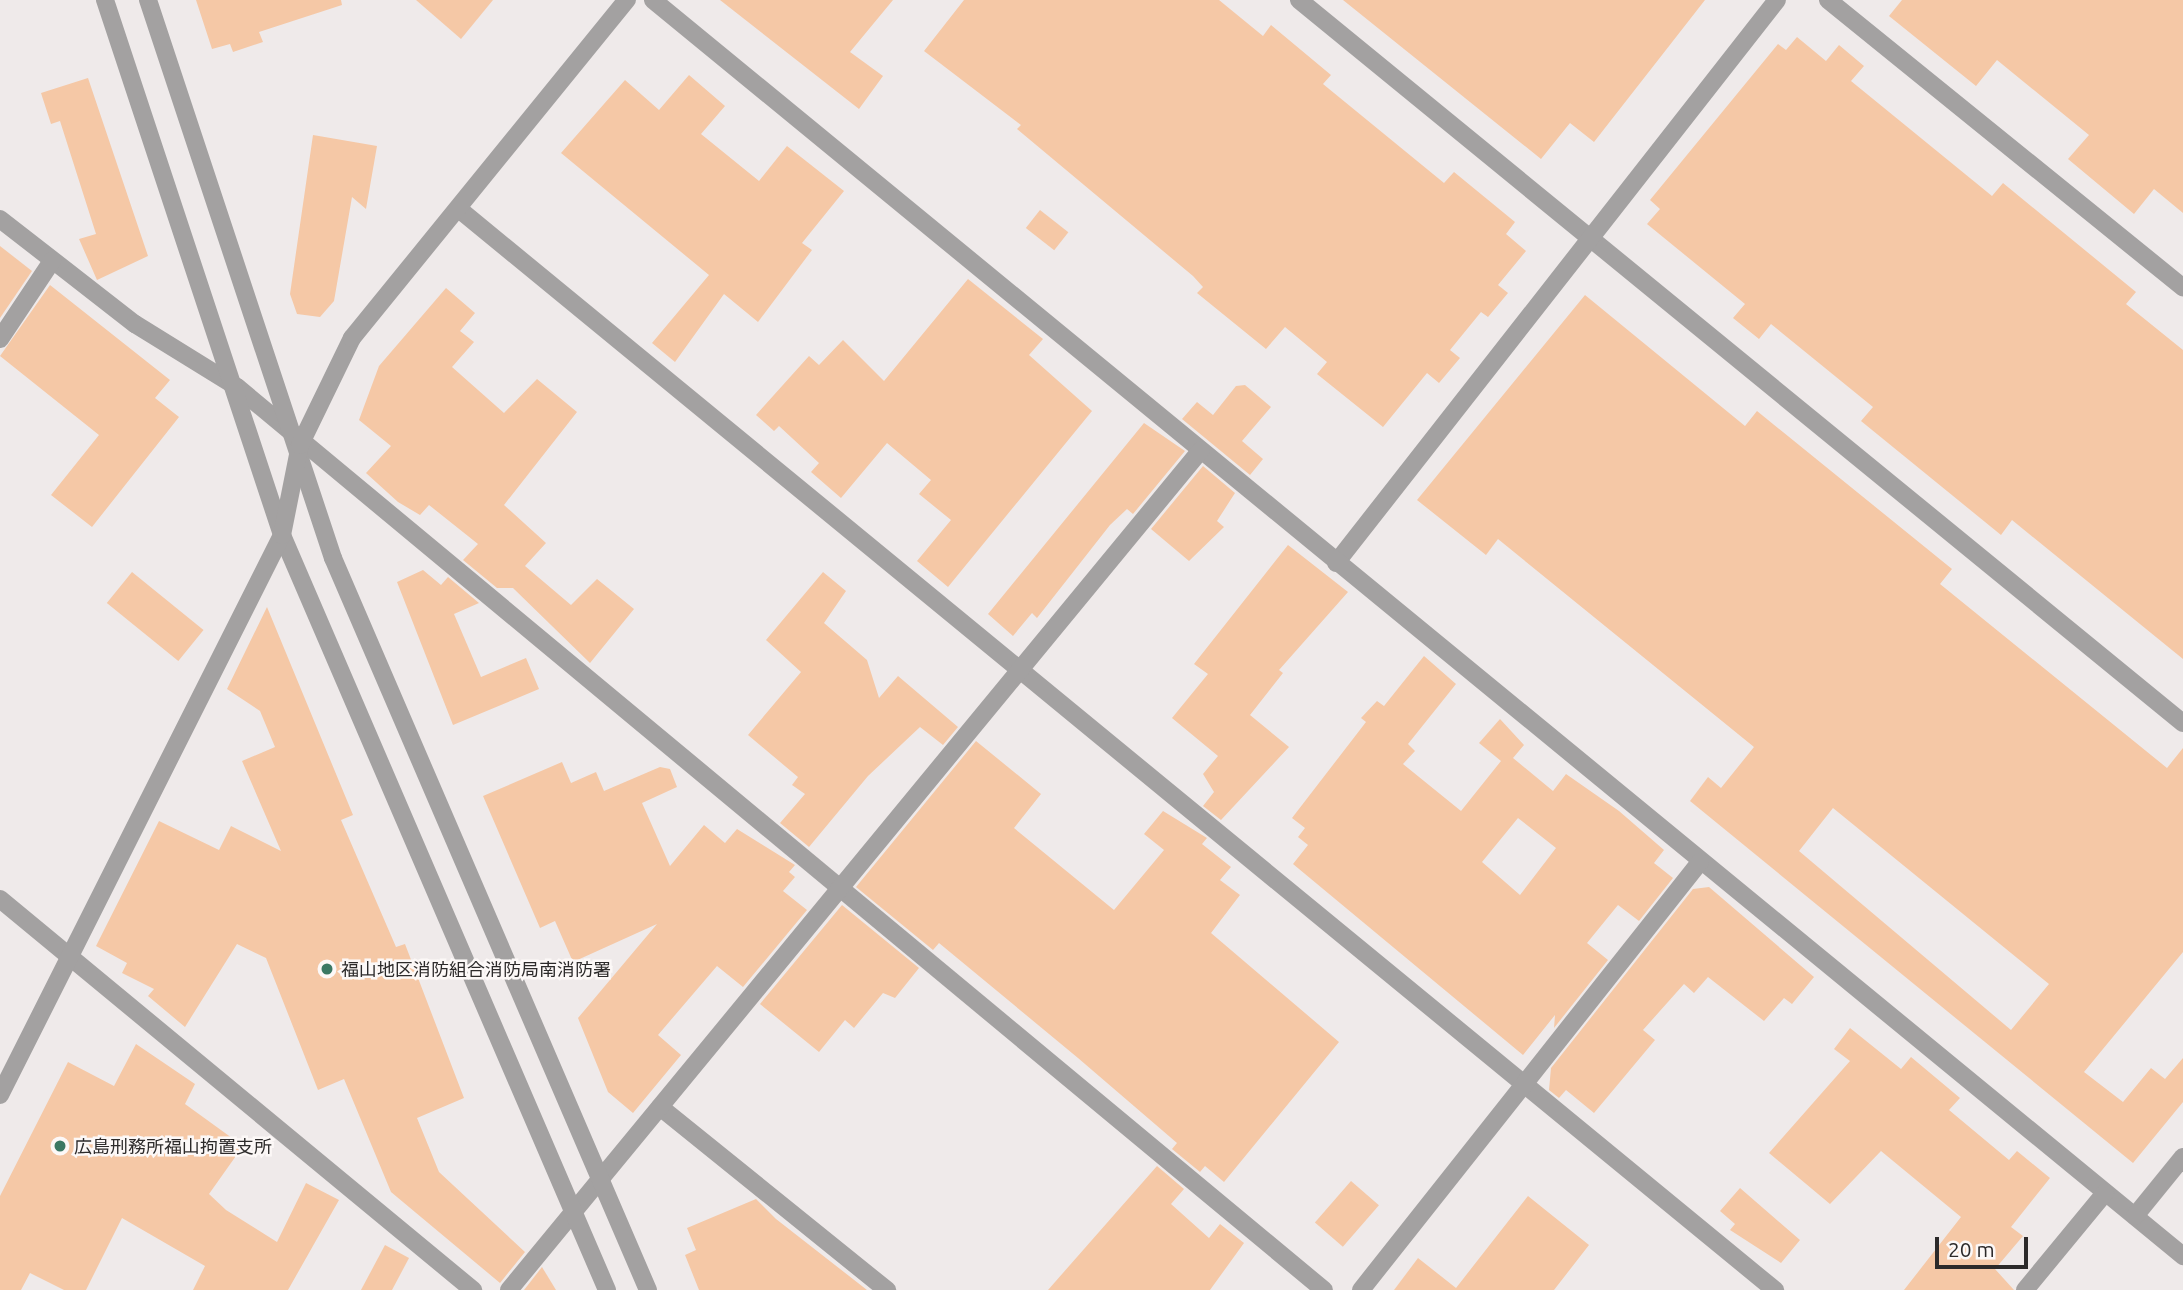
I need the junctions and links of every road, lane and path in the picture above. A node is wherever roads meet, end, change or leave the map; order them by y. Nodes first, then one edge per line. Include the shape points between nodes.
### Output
1 (105, 0) edge
2 (148, 0) edge
3 (627, 0) edge
4 (653, 0) edge
5 (1299, 0) edge
6 (1777, 0) edge
7 (1828, 0) edge
8 (460, 210) junction
9 (0, 219) edge
10 (1587, 237) junction
11 (52, 261) junction
12 (2183, 287) edge
13 (0, 339) edge
14 (237, 387) junction
15 (300, 445) junction
16 (1201, 450) junction
17 (282, 535) junction
18 (1336, 563) junction
19 (1019, 668) junction
20 (2183, 723) edge
21 (1700, 862) junction
22 (835, 887) junction
23 (0, 899) edge
24 (71, 957) junction
25 (1525, 1084) junction
26 (0, 1095) edge
27 (660, 1107) junction
28 (2183, 1157) edge
29 (599, 1176) junction
30 (2105, 1193) junction
31 (573, 1210) junction
32 (2135, 1216) junction
33 (2183, 1256) edge
34 (473, 1290) edge
35 (509, 1290) edge
36 (607, 1290) edge
37 (648, 1290) edge
38 (887, 1290) edge
39 (1324, 1290) edge
40 (1361, 1290) edge
41 (1775, 1290) edge
42 (2025, 1290) edge

1 - 14 street
2 - 15 street
3 - 8 street
4 - 16 street
5 - 10 street
6 - 10 street
7 - 12 street
8 - 15 street via 352,338
8 - 19 street
9 - 11 street
10 - 18 street
10 - 20 street
11 - 13 street
11 - 14 street via 135,324
14 - 15 street
14 - 17 street
15 - 17 street
15 - 22 street
15 - 29 street via 333,558
16 - 18 street
16 - 19 street
17 - 24 street
17 - 31 street
18 - 21 street
19 - 22 street
19 - 25 street
21 - 25 street
21 - 30 street
22 - 27 street
22 - 39 street
23 - 24 street
24 - 26 street
24 - 34 street
25 - 40 street
25 - 41 street
27 - 29 street
27 - 38 street
28 - 32 street
29 - 31 street
29 - 37 street
30 - 32 street
30 - 42 street
31 - 35 street
31 - 36 street
32 - 33 street

